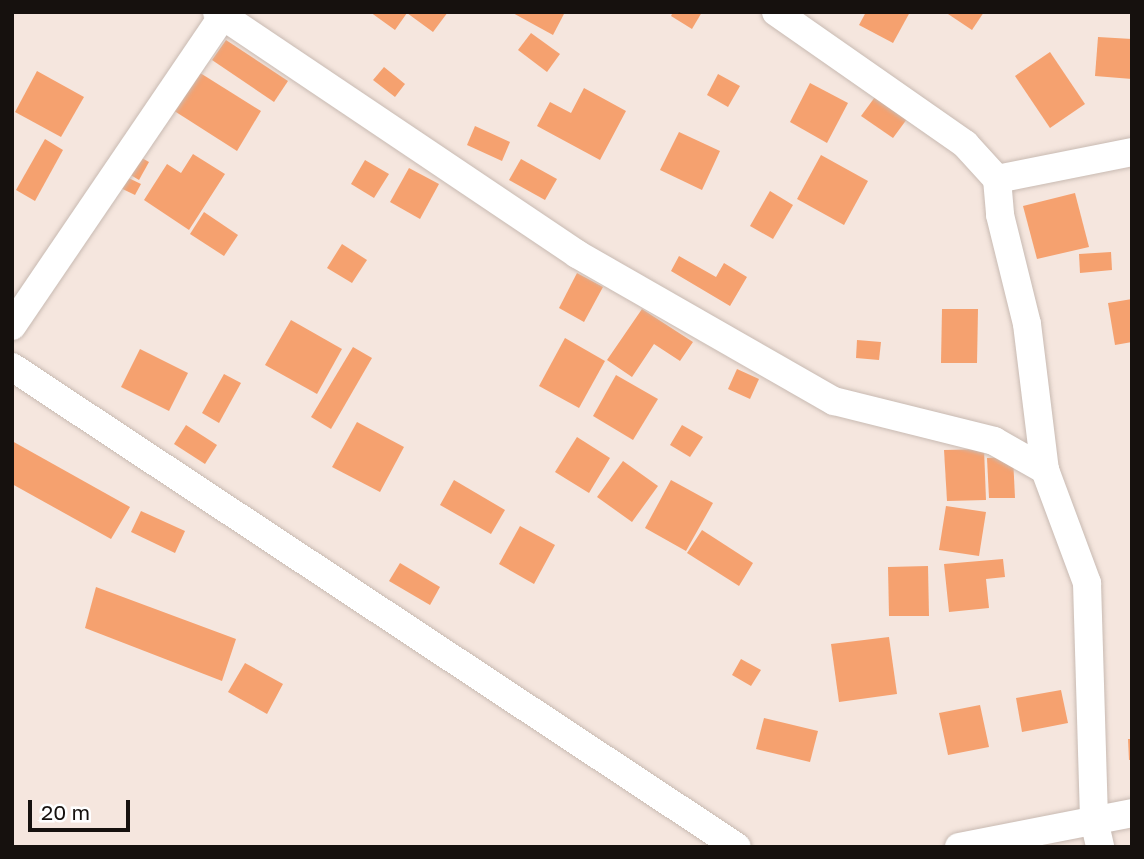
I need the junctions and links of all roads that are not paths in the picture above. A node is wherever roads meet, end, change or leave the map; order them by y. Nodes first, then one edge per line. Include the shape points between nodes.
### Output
1 (776, 12) edge
2 (222, 13) edge
3 (1132, 152) edge
4 (997, 179) junction
5 (12, 326) edge
6 (12, 367) edge
7 (1045, 470) junction
8 (1132, 813) edge
9 (1097, 834) edge
10 (737, 847) edge
11 (959, 847) edge

1 - 4 street via 965,144
2 - 5 street
2 - 7 street via 577,254 834,401 994,441
3 - 4 street
4 - 7 street via 1000,215 1027,324
6 - 10 street
7 - 9 street via 1087,583
8 - 9 street
9 - 11 street

